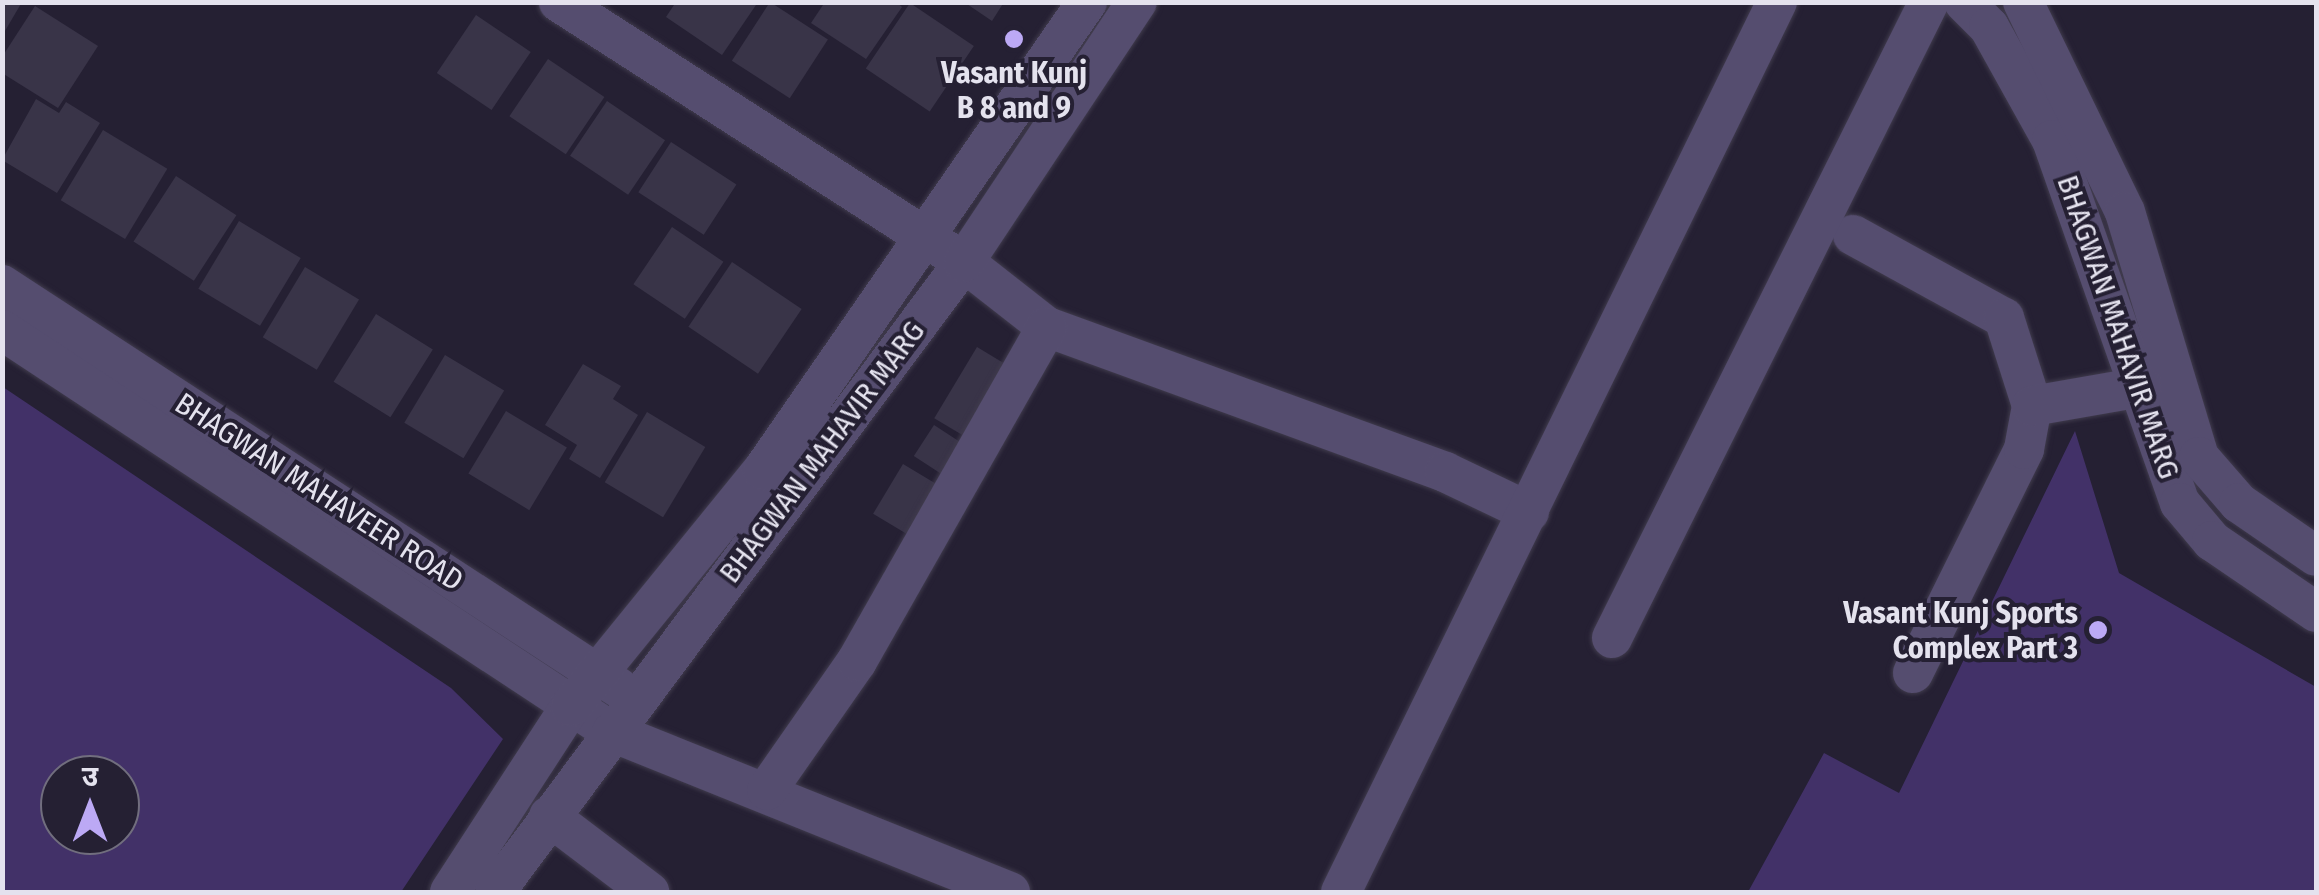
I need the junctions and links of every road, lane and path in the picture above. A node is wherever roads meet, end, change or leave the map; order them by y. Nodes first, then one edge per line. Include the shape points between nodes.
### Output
1 (559, 2) edge
2 (1087, 2) edge
3 (1137, 2) edge
4 (1777, 2) edge
5 (1928, 2) edge
6 (1964, 2) edge
7 (2023, 2) edge
8 (1852, 235) dead end
9 (924, 236) junction
10 (964, 262) junction
11 (2, 285) edge
12 (1046, 326) junction
13 (2, 330) edge
14 (2141, 387) junction
15 (2032, 406) junction
16 (1530, 512) junction
17 (2316, 556) edge
18 (2316, 612) edge
19 (1612, 638) dead end
20 (596, 672) junction
21 (1912, 673) dead end
22 (636, 699) junction
23 (571, 706) junction
24 (612, 732) junction
25 (767, 790) junction
26 (548, 816) junction
27 (450, 892) edge
28 (495, 892) edge
29 (649, 892) edge
30 (1010, 892) edge
31 (1341, 892) edge

1 - 9 street
2 - 9 street, BHAGWAN MAHAVIR MARG
3 - 10 street, BHAGWAN MAHAVIR MARG
4 - 16 street
5 - 19 street
6 - 14 street, BHAGWAN MAHAVIR MARG via 1989,27 2052,140
7 - 17 street, BHAGWAN MAHAVIR MARG via 2124,212 2199,457 2239,503
8 - 15 street via 2004,318
9 - 10 street
9 - 20 street, BHAGWAN MAHAVIR MARG via 764,470
10 - 12 street
10 - 22 street, BHAGWAN MAHAVIR MARG
11 - 20 street, BHAGWAN MAHAVEER ROAD
12 - 16 street via 1444,472
12 - 25 street via 857,661
13 - 23 street, BHAGWAN MAHAVEER ROAD
14 - 15 street
14 - 18 street, BHAGWAN MAHAVIR MARG via 2180,502 2212,542
15 - 21 street via 2024,449
16 - 31 street
20 - 22 street, BHAGWAN MAHAVEER ROAD
20 - 23 street, BHAGWAN MAHAVIR MARG
22 - 24 street, BHAGWAN MAHAVIR MARG
23 - 24 street, BHAGWAN MAHAVEER ROAD
23 - 27 street, BHAGWAN MAHAVIR MARG
24 - 25 street, BHAGWAN MAHAVEER ROAD
24 - 26 street, BHAGWAN MAHAVIR MARG
25 - 30 street, BHAGWAN MAHAVEER ROAD
26 - 28 street, BHAGWAN MAHAVIR MARG
26 - 29 street

